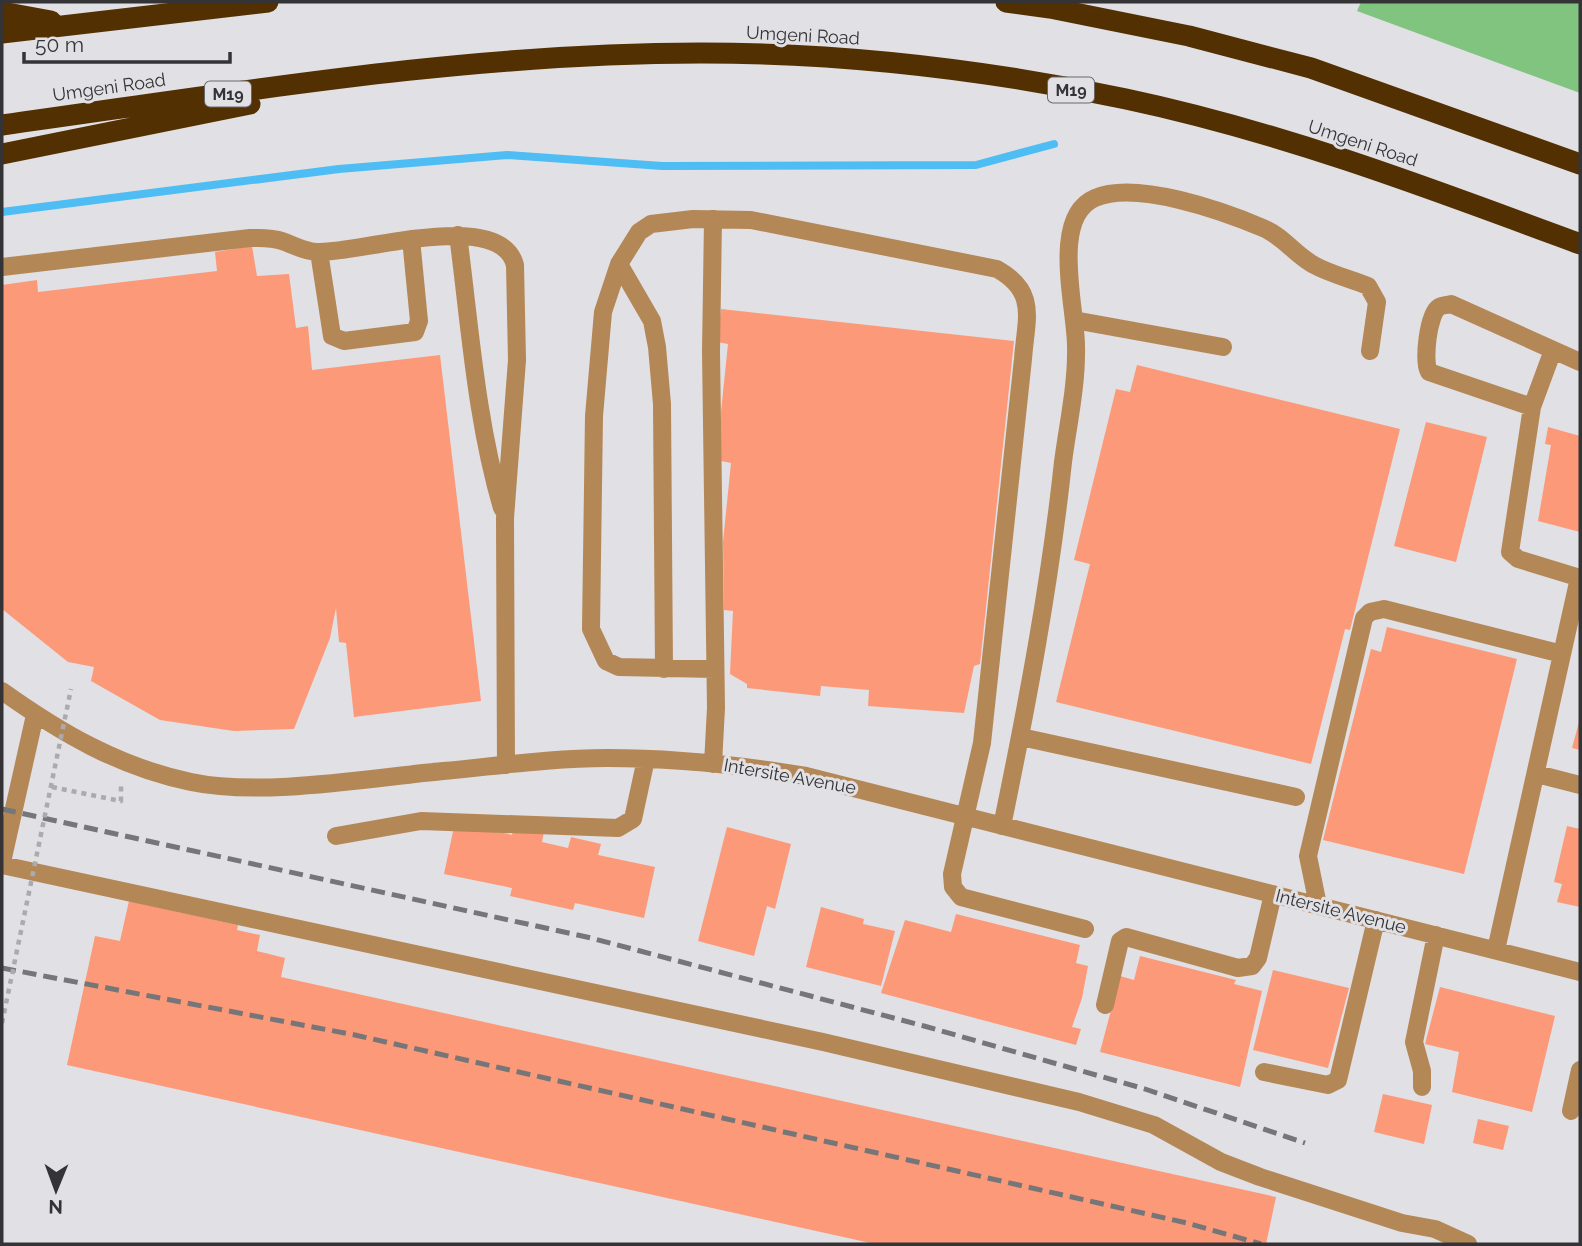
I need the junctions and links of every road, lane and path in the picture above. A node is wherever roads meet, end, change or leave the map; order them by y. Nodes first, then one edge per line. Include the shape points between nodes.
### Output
1 (268, 2) edge
2 (1006, 2) edge
3 (2, 12) edge
4 (68, 25) junction
5 (2, 33) edge
6 (454, 63) junction
7 (2, 125) edge
8 (2, 154) edge
9 (1580, 164) edge
10 (712, 219) junction
11 (458, 235) junction
12 (411, 239) junction
13 (1580, 244) edge
14 (319, 252) junction
15 (619, 264) junction
16 (2, 267) edge
17 (1074, 320) junction
18 (1223, 347) dead end
19 (1553, 350) junction
20 (1370, 351) dead end
21 (1580, 362) edge
22 (1532, 407) junction
23 (505, 518) junction
24 (1580, 578) edge
25 (1563, 654) junction
26 (664, 669) junction
27 (715, 669) junction
28 (71, 689) dead end
29 (2, 691) edge
30 (36, 715) junction
31 (1021, 737) junction
32 (646, 759) junction
33 (713, 764) junction
34 (506, 765) junction
35 (1537, 774) junction
36 (1580, 785) edge
37 (52, 787) junction
38 (1296, 797) dead end
39 (121, 801) dead end
40 (966, 816) junction
41 (1002, 826) junction
42 (337, 836) dead end
43 (2, 863) edge
44 (1273, 894) junction
45 (1318, 905) junction
46 (1376, 920) junction
47 (1085, 929) dead end
48 (1436, 935) junction
49 (1496, 950) junction
50 (1580, 972) edge
51 (1105, 1005) dead end
52 (2, 1023) edge
53 (1580, 1070) edge
54 (1264, 1072) dead end
55 (1422, 1087) dead end
56 (1571, 1111) dead end
57 (1468, 1244) edge

1 - 4 highway
2 - 9 highway via 1189,37 1311,68
3 - 4 highway
4 - 5 highway
6 - 7 highway, Umgeni Road / M19
6 - 8 highway
6 - 13 highway, Umgeni Road / M19 via 703,53 848,60 989,75 1127,99 1231,126 1406,180
10 - 15 street via 651,223 639,232
10 - 27 street
10 - 40 street via 751,220 997,269 1022,288 1027,301 1023,359 995,645 982,743
11 - 12 street
11 - 23 street via 482,418
11 - 23 street via 500,245 509,251 514,265 517,360
12 - 14 street
12 - 14 street via 419,321 415,332 344,341 332,336
14 - 16 street via 280,240 250,238
15 - 26 street via 652,321 657,347 662,404
15 - 26 street via 603,312 594,416 592,629 606,661 620,667
17 - 18 street
17 - 20 street via 1069,259 1073,219 1082,206 1095,197 1116,193 1163,195 1265,228 1314,265 1368,286 1377,302
17 - 31 street via 1076,348 1051,569
19 - 21 street
19 - 22 street
19 - 22 street via 1451,304 1433,314 1425,362 1429,372
22 - 24 street via 1510,552 1518,559
23 - 34 street
24 - 25 street
25 - 35 street
25 - 45 street via 1384,609 1364,618 1308,856
26 - 27 street
27 - 33 street
28 - 37 path, bridge
29 - 30 street, Intersite Avenue
30 - 34 street, Intersite Avenue via 121,762 193,783 266,786
30 - 43 street
31 - 38 street
31 - 41 street
32 - 33 street, Intersite Avenue
32 - 34 street, Intersite Avenue
32 - 42 street via 633,819 618,828 421,821
33 - 40 street, Intersite Avenue via 806,776
35 - 36 street
35 - 49 street
37 - 39 path
37 - 52 path, bridge
40 - 41 street, Intersite Avenue
40 - 47 street via 952,874 956,893
41 - 44 street, Intersite Avenue
43 - 57 street via 1079,1102 1154,1125 1221,1162 1260,1177 1402,1223 1435,1229
44 - 45 street, Intersite Avenue
44 - 51 street via 1258,958 1252,966 1238,968 1126,937 1120,942
45 - 46 street, Intersite Avenue
46 - 48 street, Intersite Avenue
46 - 54 street via 1338,1080 1328,1085
48 - 49 street, Intersite Avenue
48 - 55 street via 1414,1042
49 - 50 street, Intersite Avenue
53 - 56 street

